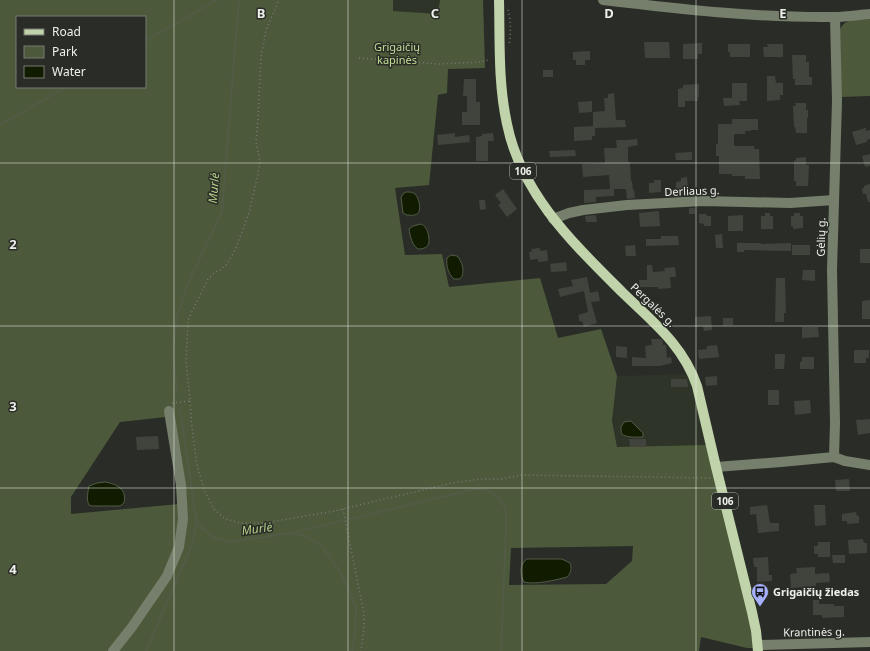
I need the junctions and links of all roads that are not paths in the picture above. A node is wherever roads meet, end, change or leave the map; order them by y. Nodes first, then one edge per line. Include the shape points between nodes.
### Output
1 (499, 0) edge
2 (603, 0) edge
3 (870, 14) edge
4 (835, 17) junction
5 (834, 200) junction
6 (553, 219) junction
7 (172, 407) road end
8 (834, 457) junction
9 (870, 465) edge
10 (716, 467) junction
11 (870, 642) edge
12 (758, 648) edge
13 (112, 651) edge

1 - 6 main road, Pergalės g. / 106 via 502,94 507,126 522,170
2 - 4 street via 762,16
3 - 4 street
4 - 5 street, Gėlių g. via 837,144
5 - 6 street, Derliaus g. via 790,203 703,201 627,205 583,210
5 - 8 street, Gėlių g.
6 - 10 main road, Pergalės g. / 106 via 671,339 685,359 698,386
7 - 13 street via 183,519 179,547 166,576 132,627
8 - 9 street
8 - 10 street
10 - 12 main road, Pergalės g. / 106 via 752,612
11 - 12 street, Krantinės g.

